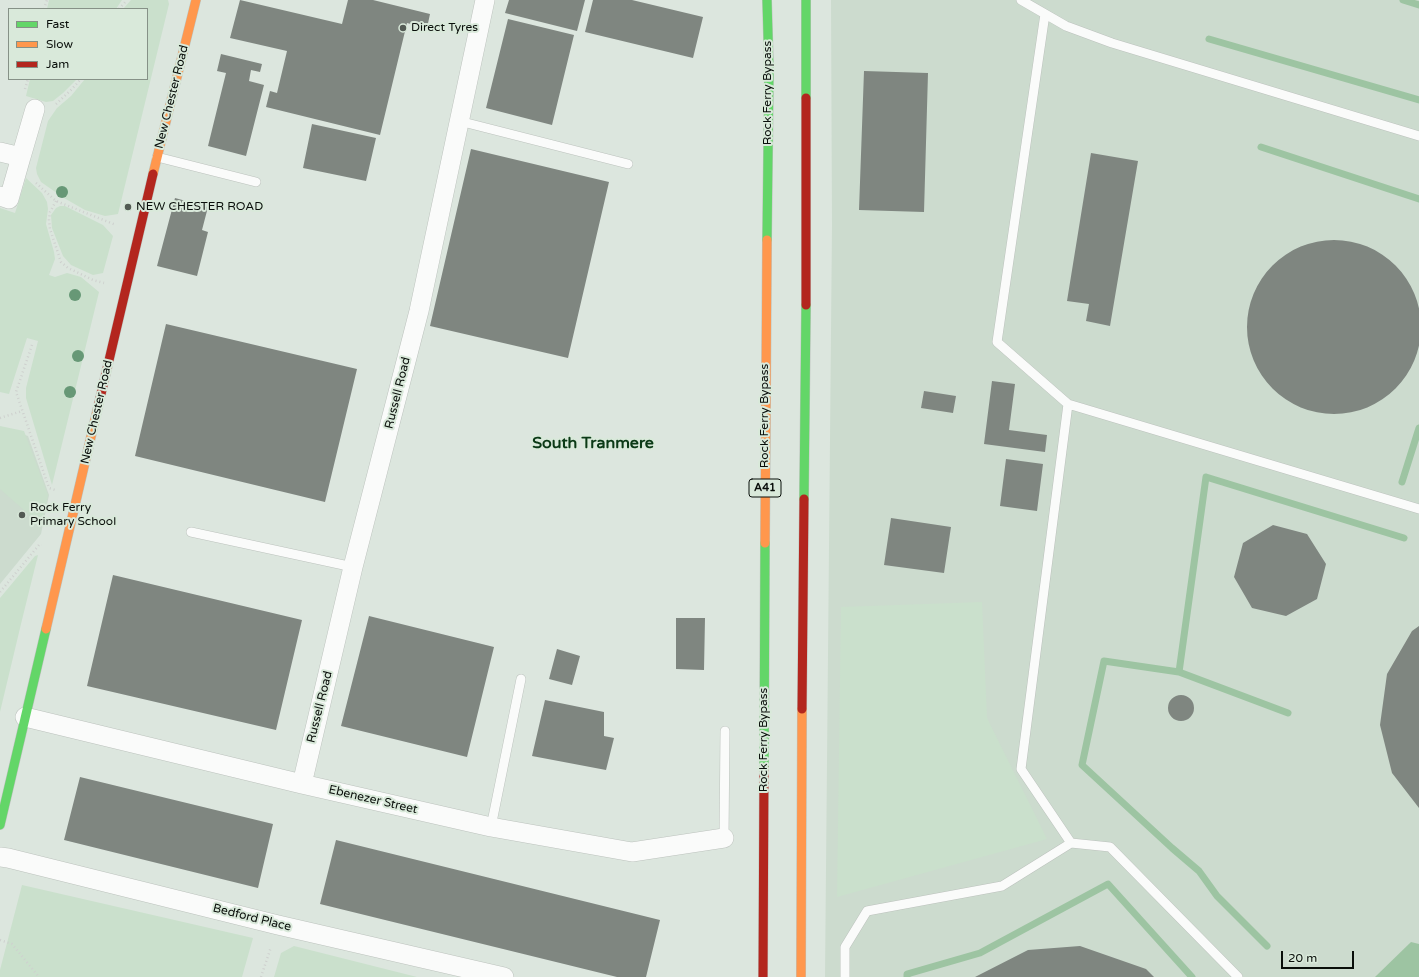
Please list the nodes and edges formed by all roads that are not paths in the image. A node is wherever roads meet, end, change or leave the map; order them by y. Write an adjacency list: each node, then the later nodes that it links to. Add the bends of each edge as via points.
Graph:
1 (196, 0): 11 (main road, New Chester Road)
2 (485, 0): 8 (street, Russell Road)
3 (767, 0): 30 (main road, Rock Ferry Bypass / A41, via 769,70)
4 (806, 0): 31 (main road)
5 (1021, 0): 6 (lane)
6 (1046, 14): 9 (lane, via 1066,26 1112,43); 16 (lane, via 997,342)
7 (35, 109): 12 (street)
8 (459, 121): 13 (lane); 19 (street, Russell Road, via 419,311)
9 (1419, 136)
10 (0, 152): 12 (street)
11 (157, 157): 14 (lane); 21 (main road, New Chester Road)
12 (21, 158): 15 (street, via 9,199)
13 (628, 164)
14 (256, 182)
15 (0, 196)
16 (1068, 404): 17 (lane); 27 (lane, via 1020,769)
17 (1419, 509)
18 (191, 532): 19 (lane)
19 (354, 567): 23 (street, Russell Road)
20 (522, 679): 25 (lane)
21 (25, 717): 23 (street, Ebenezer Street); 24 (main road, New Chester Road)
22 (725, 731): 26 (lane)
23 (302, 784): 25 (street, Ebenezer Street)
24 (0, 825)
25 (491, 826): 26 (street, Ebenezer Street, via 632,852)
26 (724, 838)
27 (1071, 843): 32 (lane, via 1002,886 867,911 845,947); 33 (lane, via 1110,848)
28 (0, 857): 29 (street, Bedford Place)
29 (504, 977)
30 (763, 977)
31 (801, 977)
32 (845, 977)
33 (1238, 977)

